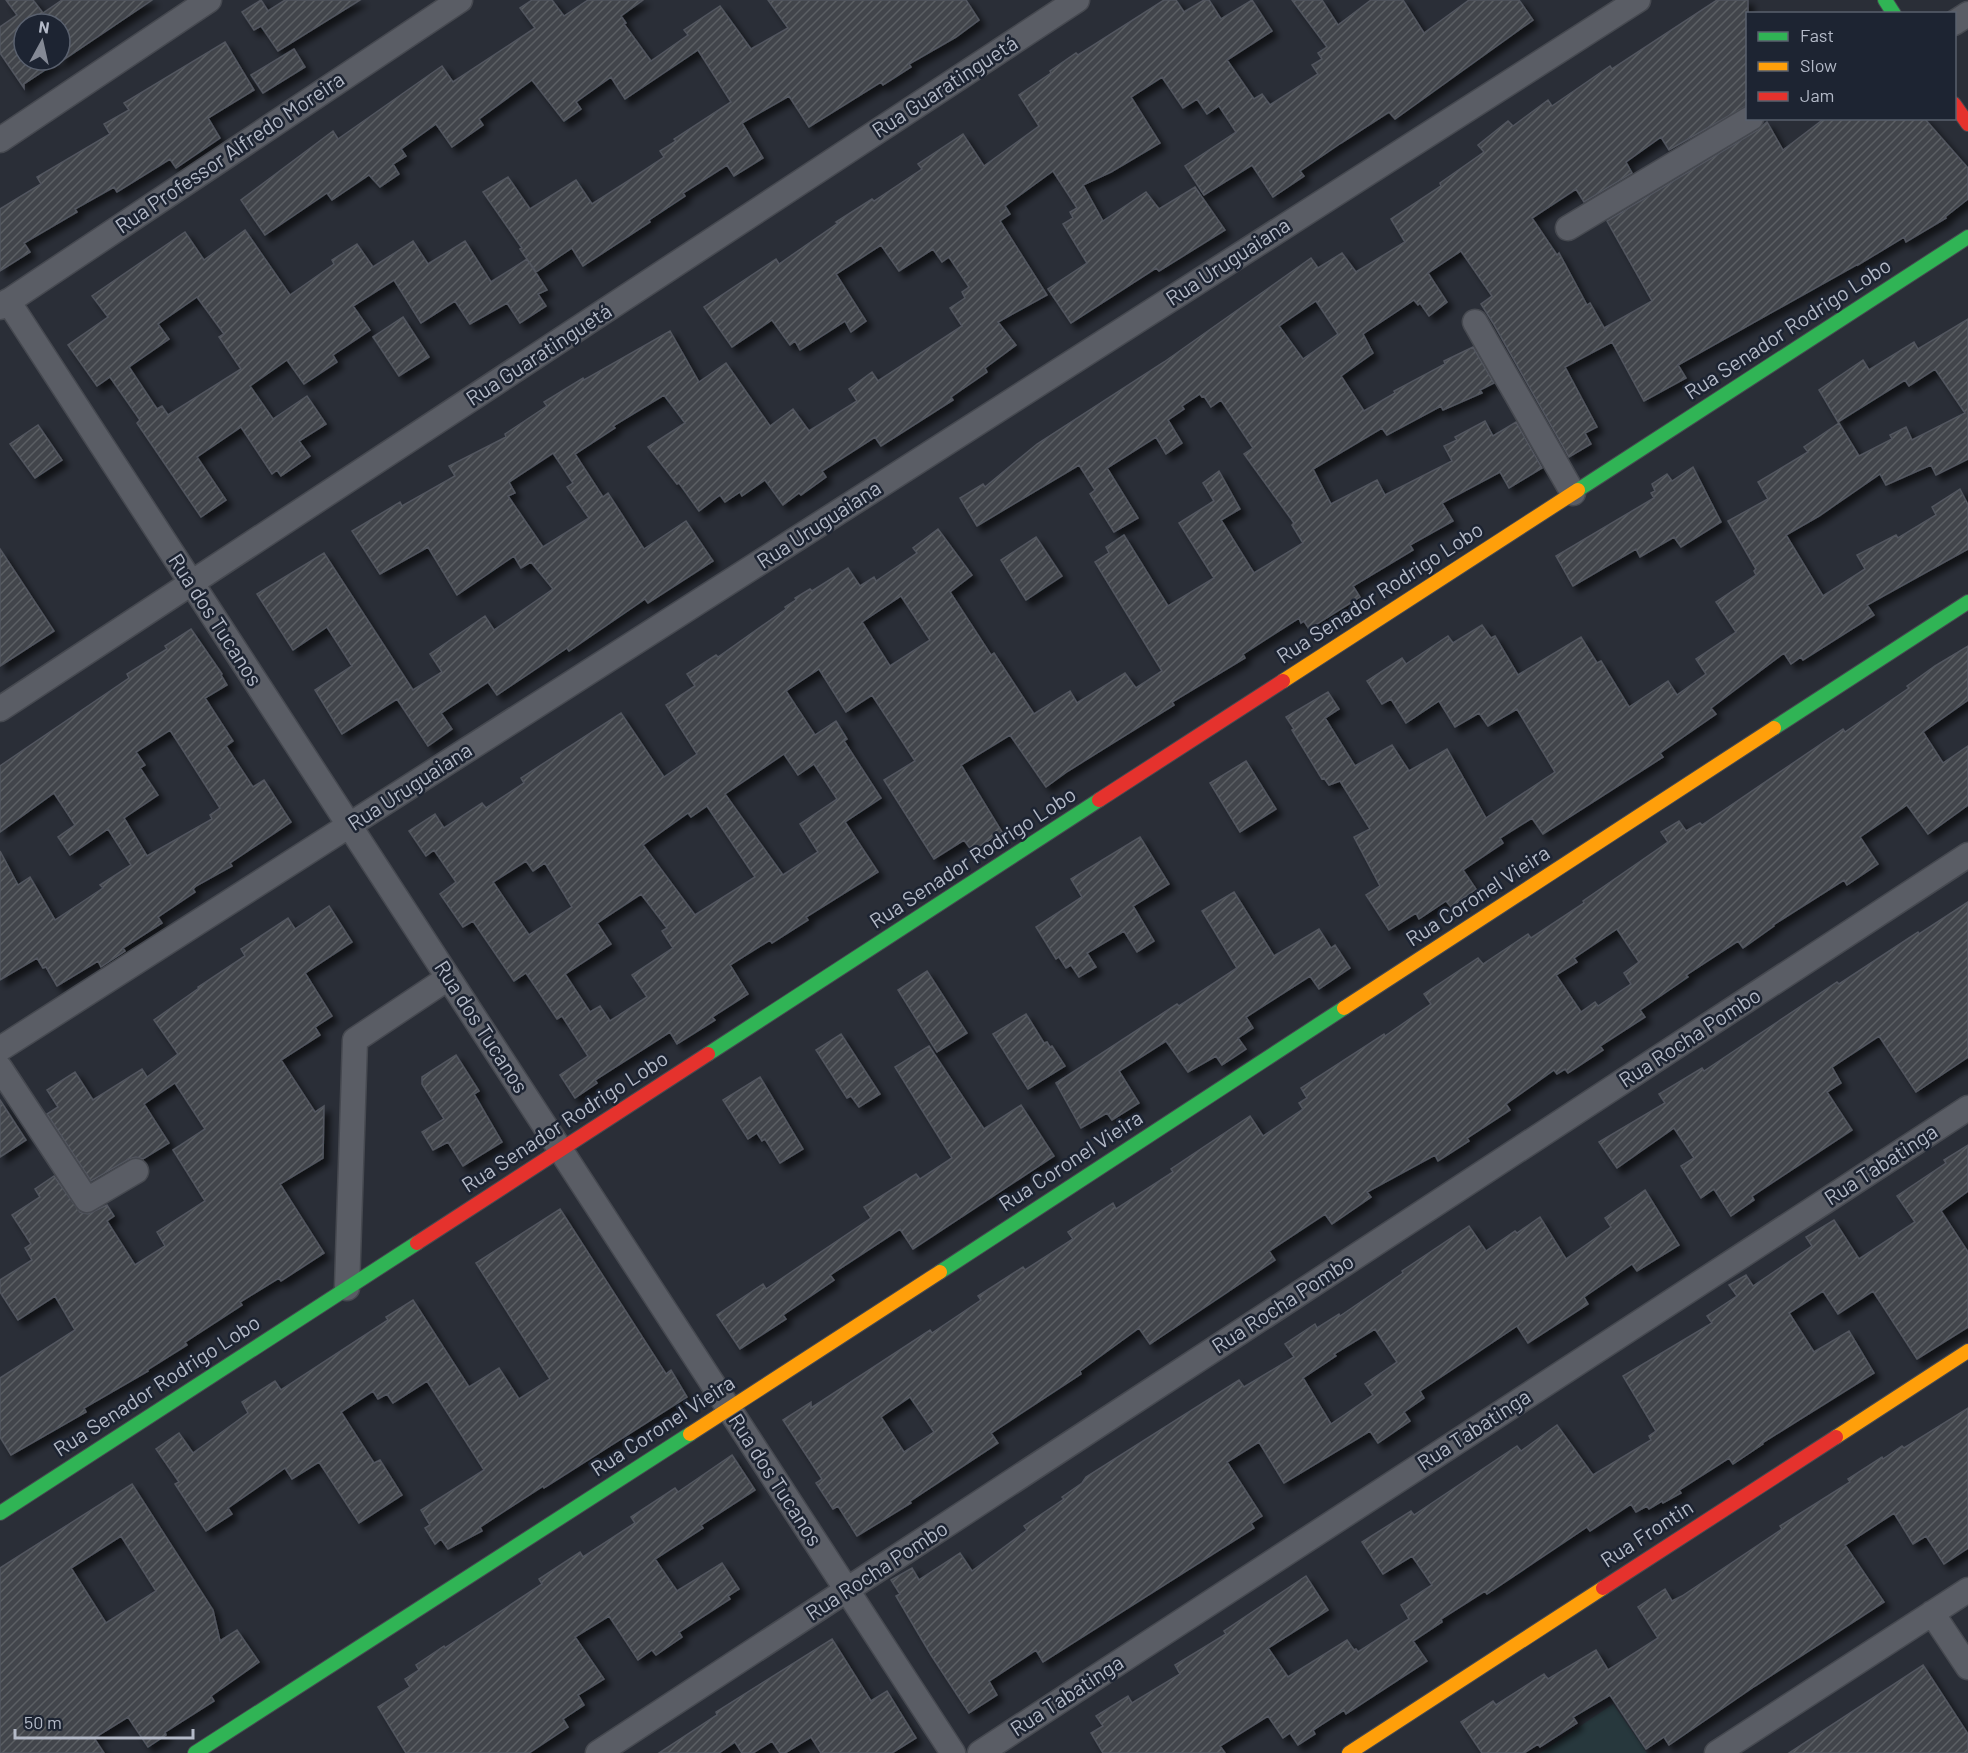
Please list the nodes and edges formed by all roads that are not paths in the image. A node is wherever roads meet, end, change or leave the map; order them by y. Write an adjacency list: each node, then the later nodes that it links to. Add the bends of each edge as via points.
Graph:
1 (209, 0): 8 (street)
2 (460, 0): 11 (street, Rua Professor Alfredo Moreira)
3 (1077, 0): 14 (street, Rua Guaratinguetá)
4 (1638, 0): 17 (street, Rua Uruguaiana)
5 (1956, 107): 7 (street)
6 (1748, 120): 9 (street)
7 (1968, 124)
8 (0, 140)
9 (1568, 228)
10 (1968, 237): 13 (street, Rua Senador Rodrigo Lobo)
11 (4, 304): 14 (street, Rua dos Tucanos)
12 (1475, 322): 13 (street)
13 (1573, 493): 23 (street, Rua Senador Rodrigo Lobo)
14 (192, 583): 16 (street, Rua Guaratinguetá); 17 (street, Rua dos Tucanos)
15 (1968, 602): 27 (street, Rua Coronel Vieira)
16 (0, 709)
17 (349, 826): 19 (street, Rua dos Tucanos); 20 (street, Rua Uruguaiana)
18 (1968, 855): 29 (street, Rua Rocha Pombo)
19 (448, 978): 23 (street, Rua dos Tucanos); 25 (street, via 355,1040)
20 (0, 1049)
21 (0, 1068): 24 (street, via 87,1200)
22 (1968, 1108): 36 (street, Rua Tabatinga)
23 (561, 1150): 25 (street, Rua Senador Rodrigo Lobo); 27 (street, Rua dos Tucanos)
24 (136, 1171)
25 (347, 1287): 28 (street, Rua Senador Rodrigo Lobo)
26 (1968, 1351): 37 (street, Rua Frontin)
27 (729, 1409): 29 (street, Rua dos Tucanos); 33 (street, Rua Coronel Vieira)
28 (0, 1513)
29 (847, 1590): 34 (street, Rua Rocha Pombo); 35 (street, Rua dos Tucanos)
30 (1968, 1590): 31 (street)
31 (1932, 1613): 32 (street); 38 (street)
32 (1968, 1667)
33 (195, 1753)
34 (598, 1753)
35 (953, 1753)
36 (980, 1753)
37 (1349, 1753)
38 (1718, 1753)

